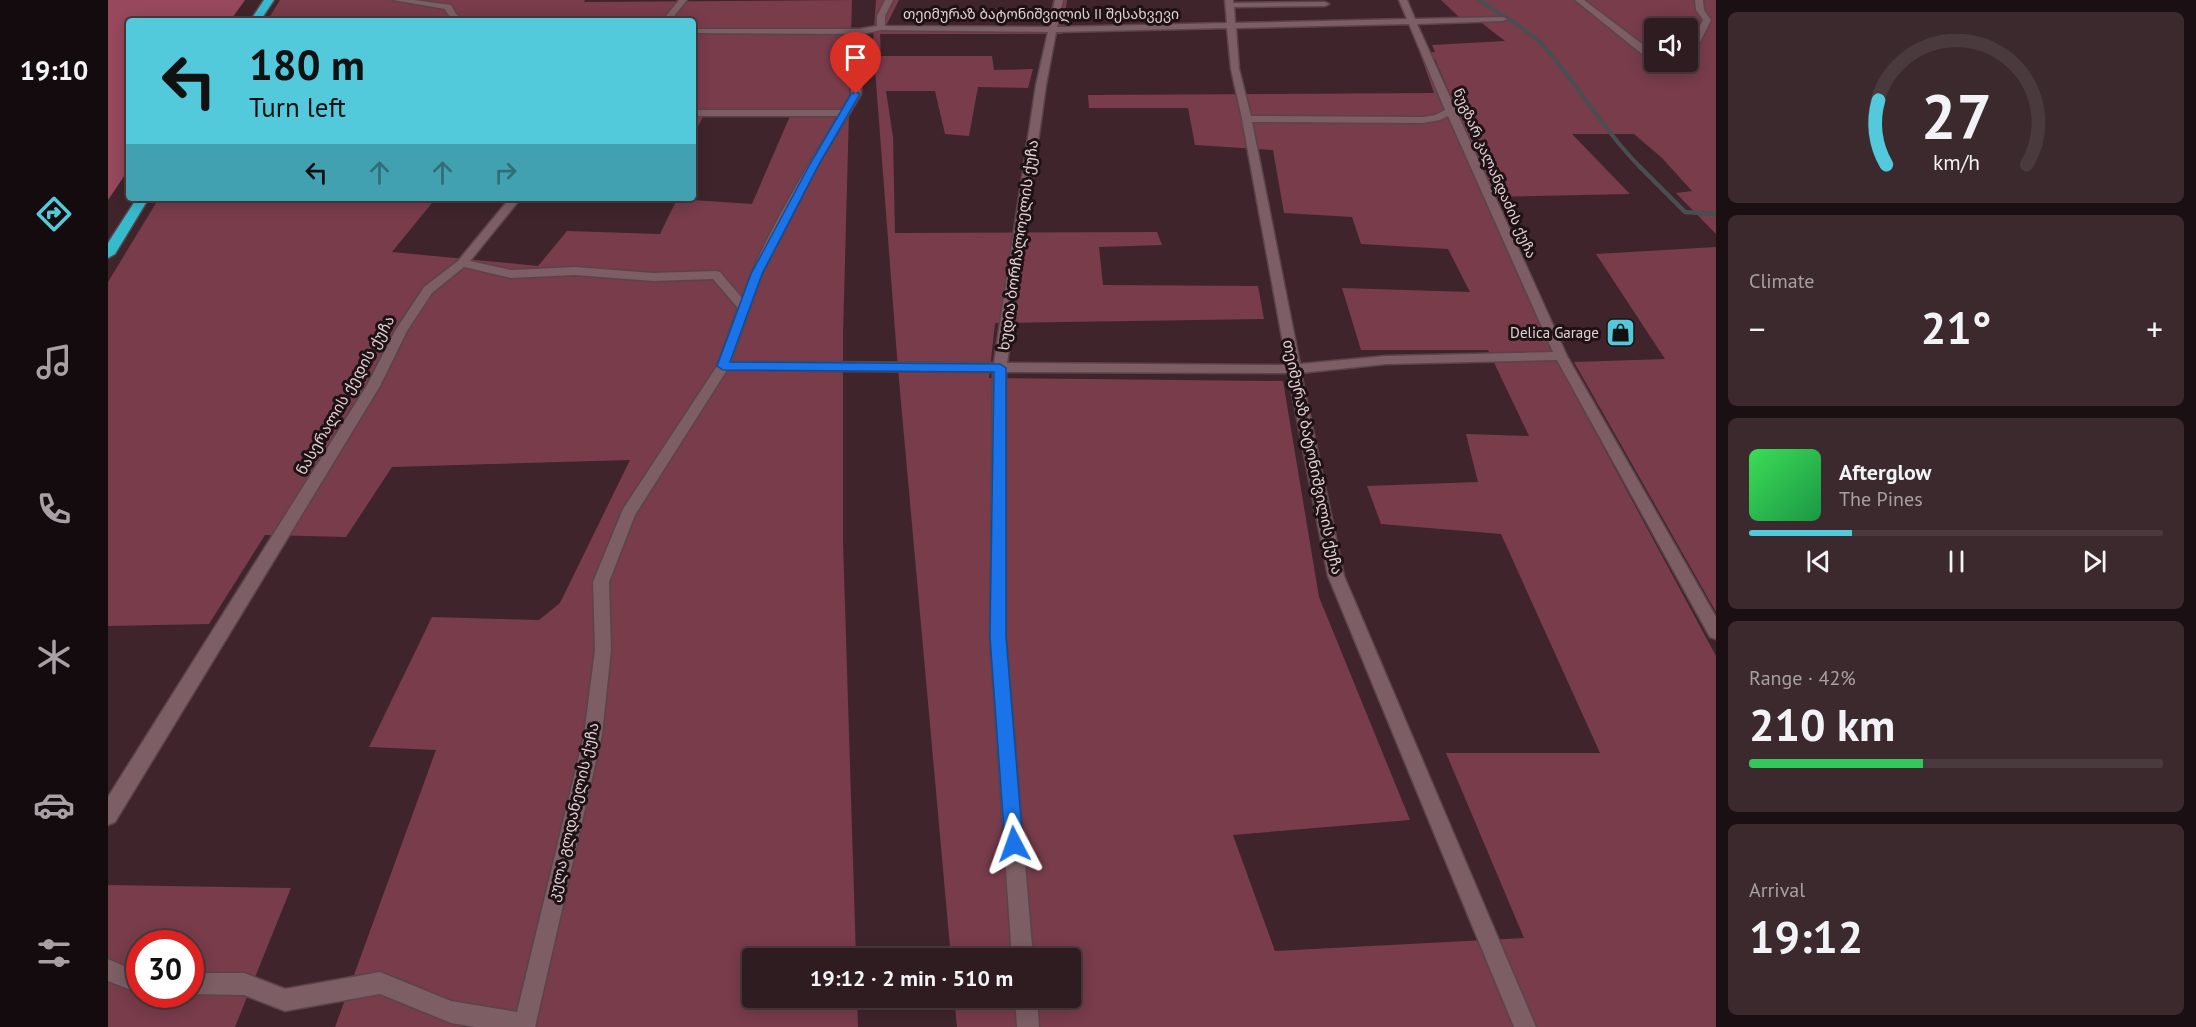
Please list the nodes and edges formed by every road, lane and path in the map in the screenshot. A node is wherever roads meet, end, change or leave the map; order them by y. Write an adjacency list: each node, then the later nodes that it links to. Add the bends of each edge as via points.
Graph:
1 (269, 0): 11 (highway)
2 (397, 0): 12 (street, via 448,7)
3 (683, 0): 13 (street)
4 (889, 0): 17 (street, თეიმურაზ ბატონიშვილის II შესახვევი, via 881,16)
5 (1059, 0): 18 (street, ხუდია ბორჩალოელის ქუჩა)
6 (1403, 0): 15 (street, ნუგზარ კალანდაძის ქუჩა)
7 (1580, 0): 22 (street)
8 (1699, 0): 21 (street, via 1707,20)
9 (1229, 2): 10 (street); 16 (street, თეიმურაზ ბატონიშვილის ქუჩა)
10 (1325, 4)
11 (257, 18)
12 (456, 18)
13 (668, 18)
14 (1503, 19): 15 (street, თეიმურაზ ბატონიშვილის II შესახვევი)
15 (1412, 22): 16 (street, თეიმურაზ ბატონიშვილის II შესახვევი); 23 (street, ნუგზარ კალანდაძის ქუჩა)
16 (1230, 26): 18 (street, თეიმურაზ ბატონიშვილის II შესახვევი); 26 (street, თეიმურაზ ბატონიშვილის ქუჩა, via 1234,69)
17 (881, 28): 18 (street, თეიმურაზ ბატონიშვილის II შესახვევი); 20 (street)
18 (1053, 30): 34 (street, ხუდია ბორჩალოელის ქუჩა, via 1041,85)
19 (696, 31): 20 (street)
20 (860, 32): 25 (street, კულა გლდანელის ქუჩა, via 856,94)
21 (1698, 38)
22 (1644, 51)
23 (1450, 111): 26 (street, via 1423,120); 32 (street, ნუგზარ კალანდაძის ქუჩა)
24 (696, 113): 25 (street)
25 (845, 113): 31 (street, კულა გლდანელის ქუჩა)
26 (1247, 119): 35 (street, თეიმურაზ ბატონიშვილის ქუჩა)
27 (141, 201): 29 (highway)
28 (514, 201): 30 (street, ნასერალის ქედის ქუჩა)
29 (108, 254)
30 (462, 263): 31 (street, via 511,274 575,271 653,277 716,275); 37 (street, ნასერალის ქედის ქუჩა, via 428,290 401,331 373,386)
31 (742, 307): 33 (street, კულა გლდანელის ქუჩა)
32 (1561, 357): 35 (street, via 1386,360); 36 (street, ნუგზარ კალანდაძის ქუჩა)
33 (723, 366): 34 (street); 43 (street, კულა გლდანელის ქუჩა, via 628,513 601,582 603,650 593,735)
34 (1000, 368): 35 (street); 38 (street, ხუდია ბორჩალოელის ქუჩა, via 998,637)
35 (1294, 369): 45 (street, თეიმურაზ ბატონიშვილის ქუჩა, via 1336,576)
36 (1716, 632)
37 (108, 815)
38 (1022, 948)
39 (108, 970): 40 (street)
40 (126, 978)
41 (204, 984): 43 (street, via 244,984 285,1000 380,982 451,1012)
42 (1027, 1008): 44 (street)
43 (524, 1026)
44 (1028, 1027)
45 (1525, 1027)

